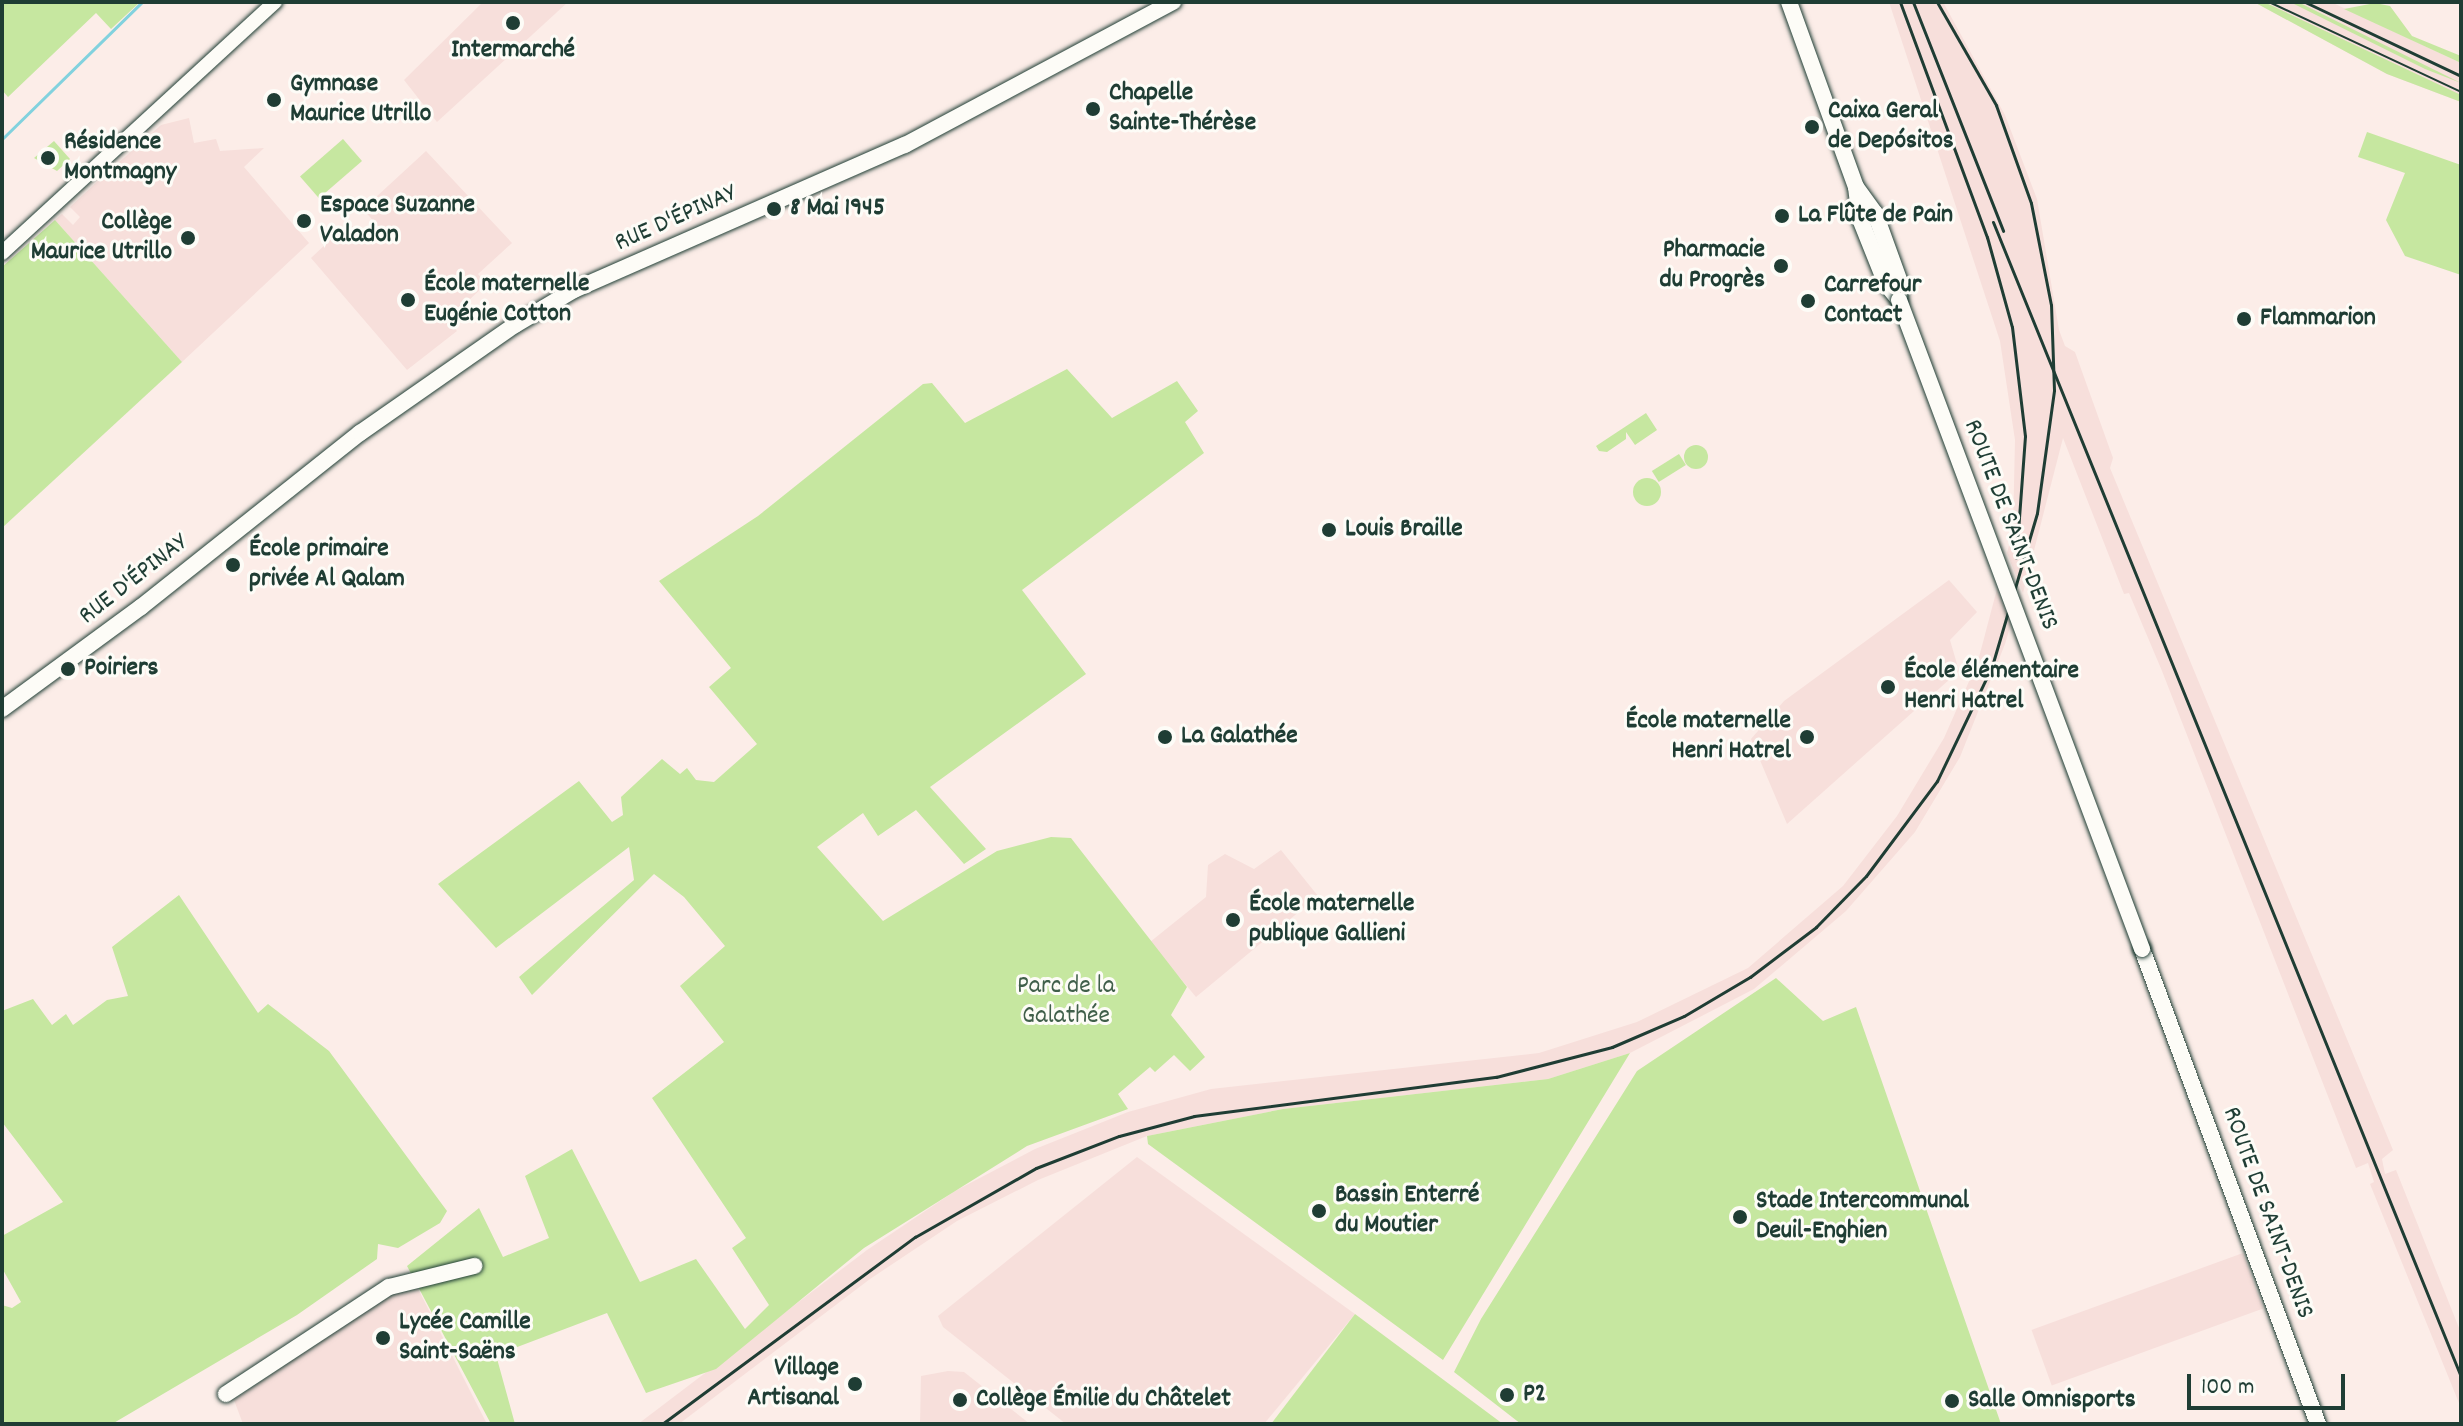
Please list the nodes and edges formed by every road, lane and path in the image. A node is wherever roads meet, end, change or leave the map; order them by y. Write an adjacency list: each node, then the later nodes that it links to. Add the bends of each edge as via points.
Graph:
1 (275, 2): 4 (street)
2 (1173, 2): 5 (main road, RUE D'ÉPINAY, via 905,145 574,290 515,325 360,433 141,607)
3 (1789, 2): 8 (main road, ROUTE DE SAINT-DENIS, bridge, via 1856,187 1860,219 1886,284 1899,300 2142,949 2185,1044 2190,1073)
4 (2, 253)
5 (2, 709)
6 (474, 1266): 7 (main road, via 389,1287)
7 (226, 1394)
8 (2318, 1424)

